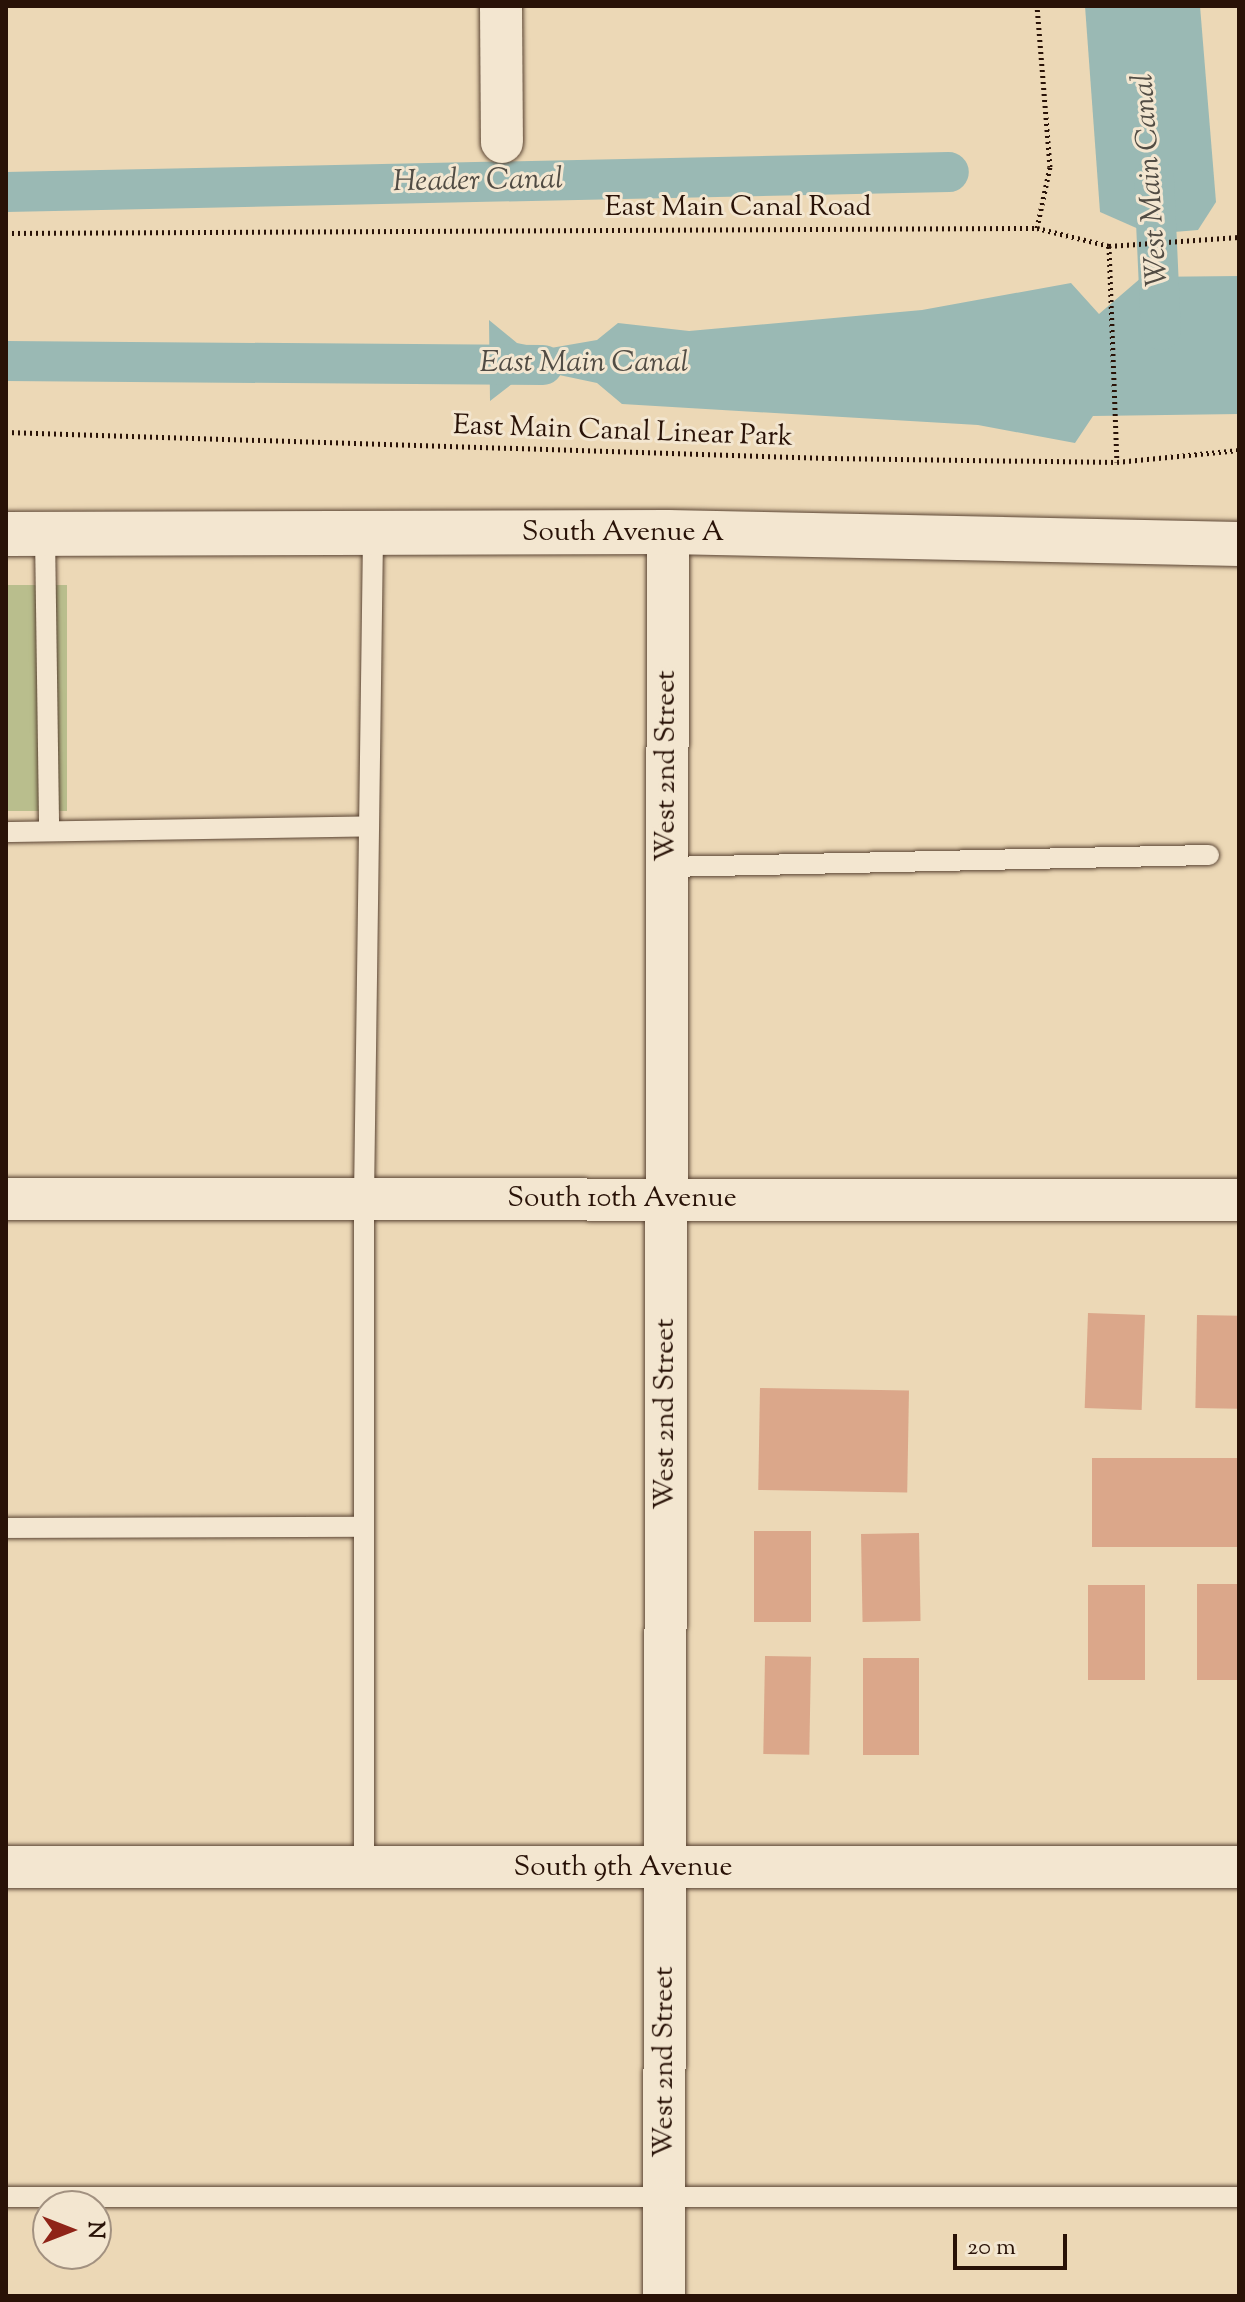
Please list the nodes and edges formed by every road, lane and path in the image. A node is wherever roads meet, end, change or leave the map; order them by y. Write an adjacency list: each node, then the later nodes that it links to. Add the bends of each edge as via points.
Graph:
1 (501, 6): 3 (street)
2 (1037, 6): 4 (path, via 1050,167)
3 (502, 142)
4 (1037, 228): 5 (path, East Main Canal Road); 7 (path, East Main Canal Road)
5 (6, 233)
6 (1239, 237): 7 (path, East Main Canal Road)
7 (1109, 246): 10 (path)
8 (6, 432): 10 (path, East Main Canal Linear Park)
9 (1239, 450): 10 (path, East Main Canal Linear Park)
10 (1117, 462)
11 (668, 532): 12 (main road, South Avenue A); 14 (main road, South Avenue A); 19 (street, West 2nd Street)
12 (373, 533): 13 (main road, South Avenue A); 15 (lane)
13 (25, 534): 16 (lane)
14 (1239, 544)
15 (369, 826): 16 (lane); 20 (lane)
16 (49, 831): 17 (lane)
17 (6, 832)
18 (1209, 855): 19 (lane)
19 (667, 867): 22 (street, West 2nd Street)
20 (364, 1198): 21 (street, South 10th Avenue); 22 (street, South 10th Avenue); 24 (lane)
21 (6, 1199)
22 (666, 1199): 23 (street, South 10th Avenue); 29 (street, West 2nd Street)
23 (1239, 1200)
24 (364, 1527): 25 (lane); 27 (lane)
25 (6, 1528)
26 (6, 1867): 27 (street, South 9th Avenue)
27 (364, 1867): 29 (street, South 9th Avenue)
28 (1239, 1867): 29 (street, South 9th Avenue)
29 (665, 1869): 30 (street, West 2nd Street)
30 (664, 2196): 31 (lane); 32 (lane); 33 (street, West 2nd Street)
31 (6, 2197)
32 (1239, 2197)
33 (664, 2296)

